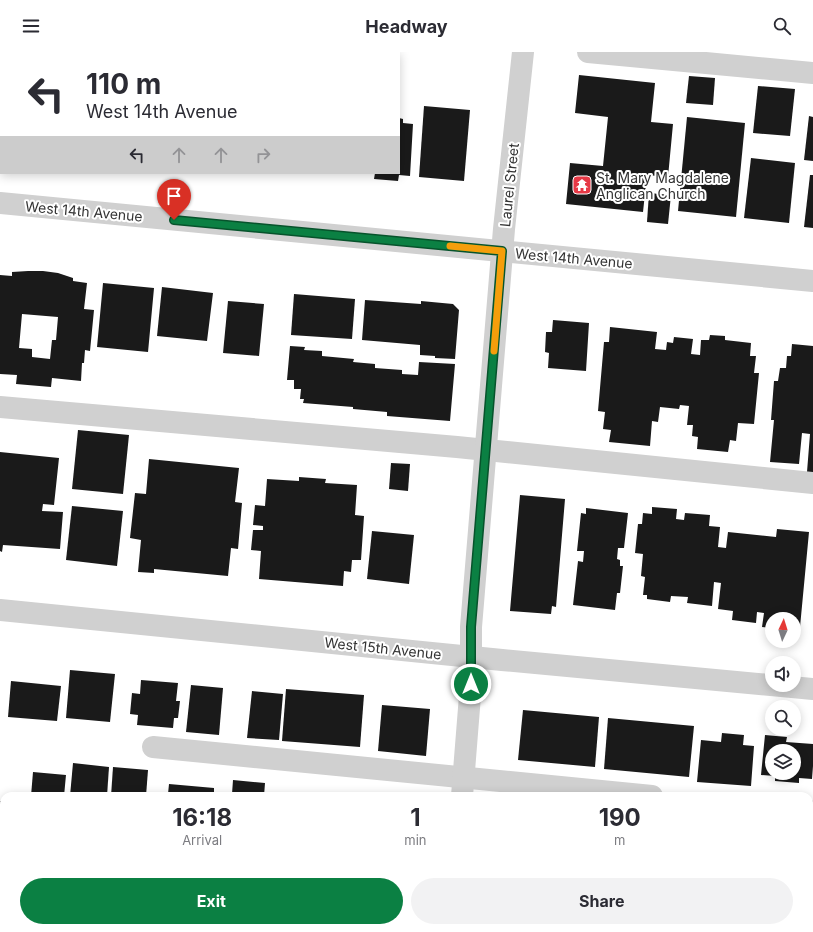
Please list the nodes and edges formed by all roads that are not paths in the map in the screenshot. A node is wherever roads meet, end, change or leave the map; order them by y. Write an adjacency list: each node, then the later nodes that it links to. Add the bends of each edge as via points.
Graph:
1 (523, 52): 5 (street, Laurel Street)
2 (588, 52): 3 (street)
3 (813, 73)
4 (0, 204): 5 (street, West 14th Avenue)
5 (502, 251): 6 (street, West 14th Avenue); 8 (street, Laurel Street)
6 (813, 281)
7 (0, 407): 8 (street)
8 (486, 450): 9 (street); 11 (street, Laurel Street, via 471,627)
9 (813, 483)
10 (0, 610): 11 (street, West 15th Avenue)
11 (471, 657): 12 (street, West 15th Avenue); 14 (street, Laurel Street)
12 (813, 689)
13 (153, 747): 14 (street)
14 (463, 787): 15 (street)
15 (568, 792)

